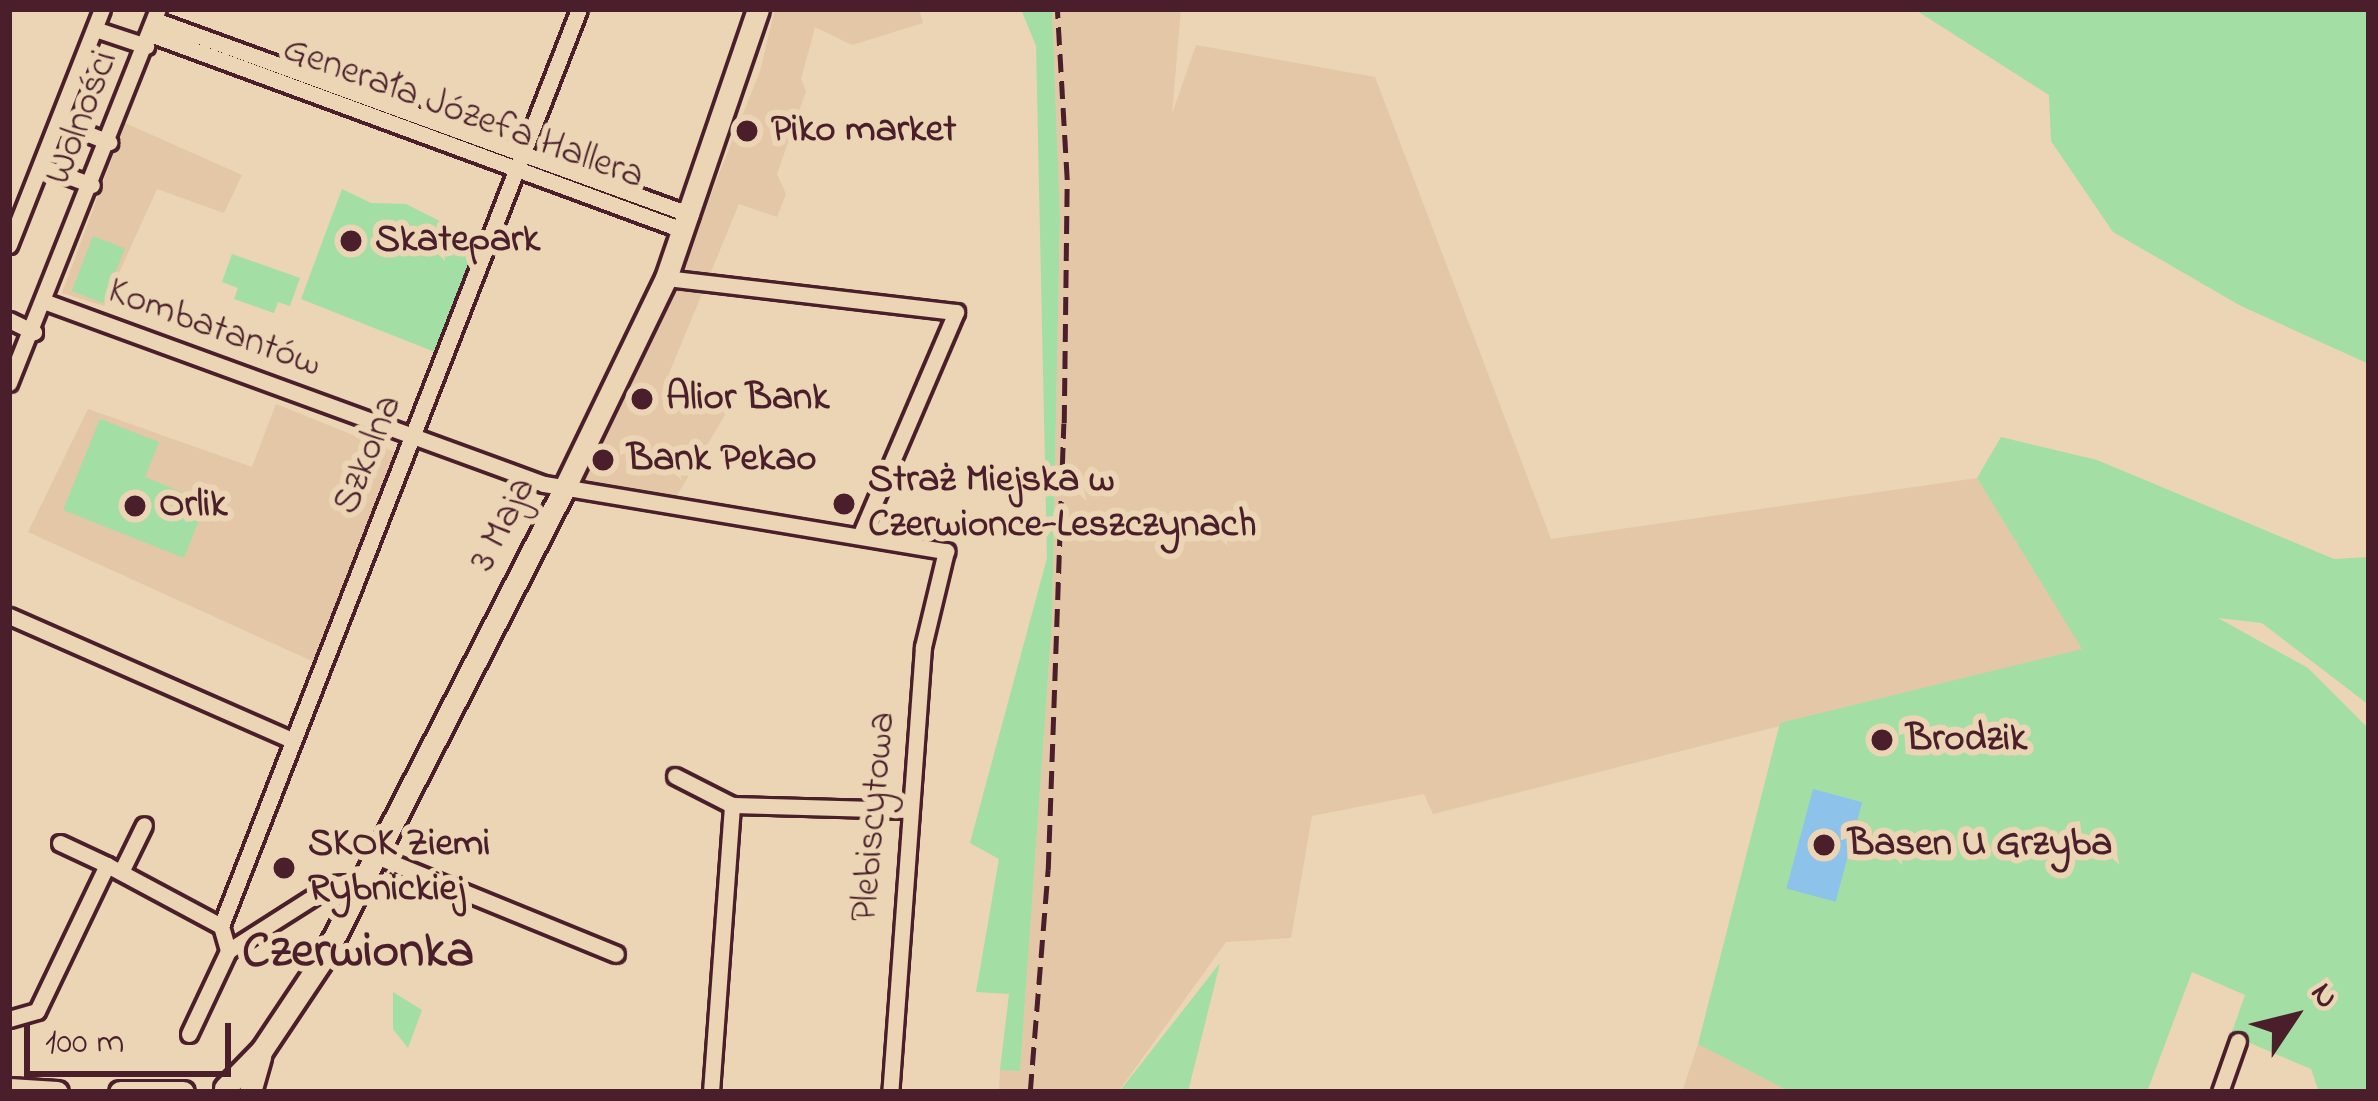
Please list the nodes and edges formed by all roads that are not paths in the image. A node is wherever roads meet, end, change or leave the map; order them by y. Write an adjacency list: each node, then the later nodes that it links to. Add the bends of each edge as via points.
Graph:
1 (102, 9): 5 (street)
2 (579, 9): 8 (street, Szkolna)
3 (758, 9): 11 (main road, 3 Maja)
4 (152, 27): 5 (street, Generała Józefa Hallera); 7 (street, Wolności); 8 (street, Generała Józefa Hallera)
5 (95, 28): 6 (street)
6 (60, 123): 7 (street); 9 (street)
7 (109, 142): 10 (street, Wolności)
8 (518, 161): 11 (street, Generała Józefa Hallera); 18 (street, Szkolna)
9 (43, 167): 10 (street); 12 (street)
10 (92, 185): 14 (street, Wolności)
11 (688, 223): 13 (main road, 3 Maja)
12 (9, 244)
13 (666, 278): 19 (main road, 3 Maja); 20 (street, via 956,312)
14 (46, 302): 16 (street, Wolności); 18 (street, Kombatantów)
15 (9, 320): 16 (street)
16 (34, 332): 17 (street, Wolności)
17 (9, 383)
18 (412, 436): 19 (street, Kombatantów); 23 (street, Szkolna)
19 (564, 489): 20 (street, Kombatantów); 29 (main road, 3 Maja)
20 (861, 534): 21 (street, Kombatantów)
21 (946, 551): 26 (street, Plebiscytowa, via 923,647)
22 (9, 616): 23 (street)
23 (292, 740): 32 (street, Szkolna)
24 (675, 776): 25 (street)
25 (731, 805): 26 (street); 45 (street)
26 (910, 810): 46 (street, Plebiscytowa)
27 (144, 825): 30 (street)
28 (60, 843): 30 (street)
29 (376, 856): 31 (main road, 3 Maja); 34 (street)
30 (114, 868): 32 (street); 35 (street, via 37,1011)
31 (362, 882): 33 (street, via 333,884); 38 (main road, 3 Maja)
32 (221, 926): 33 (street)
33 (228, 951): 36 (street)
34 (616, 954)
35 (9, 1018)
36 (189, 1034)
37 (2238, 1041): 47 (street)
38 (262, 1050): 40 (main road, 3 Maja); 44 (main road, 3 Maja)
39 (9, 1089): 41 (main road)
40 (225, 1091)
41 (57, 1092)
42 (120, 1092): 43 (main road)
43 (183, 1092)
44 (250, 1092)
45 (711, 1092)
46 (890, 1092)
47 (2220, 1092)

